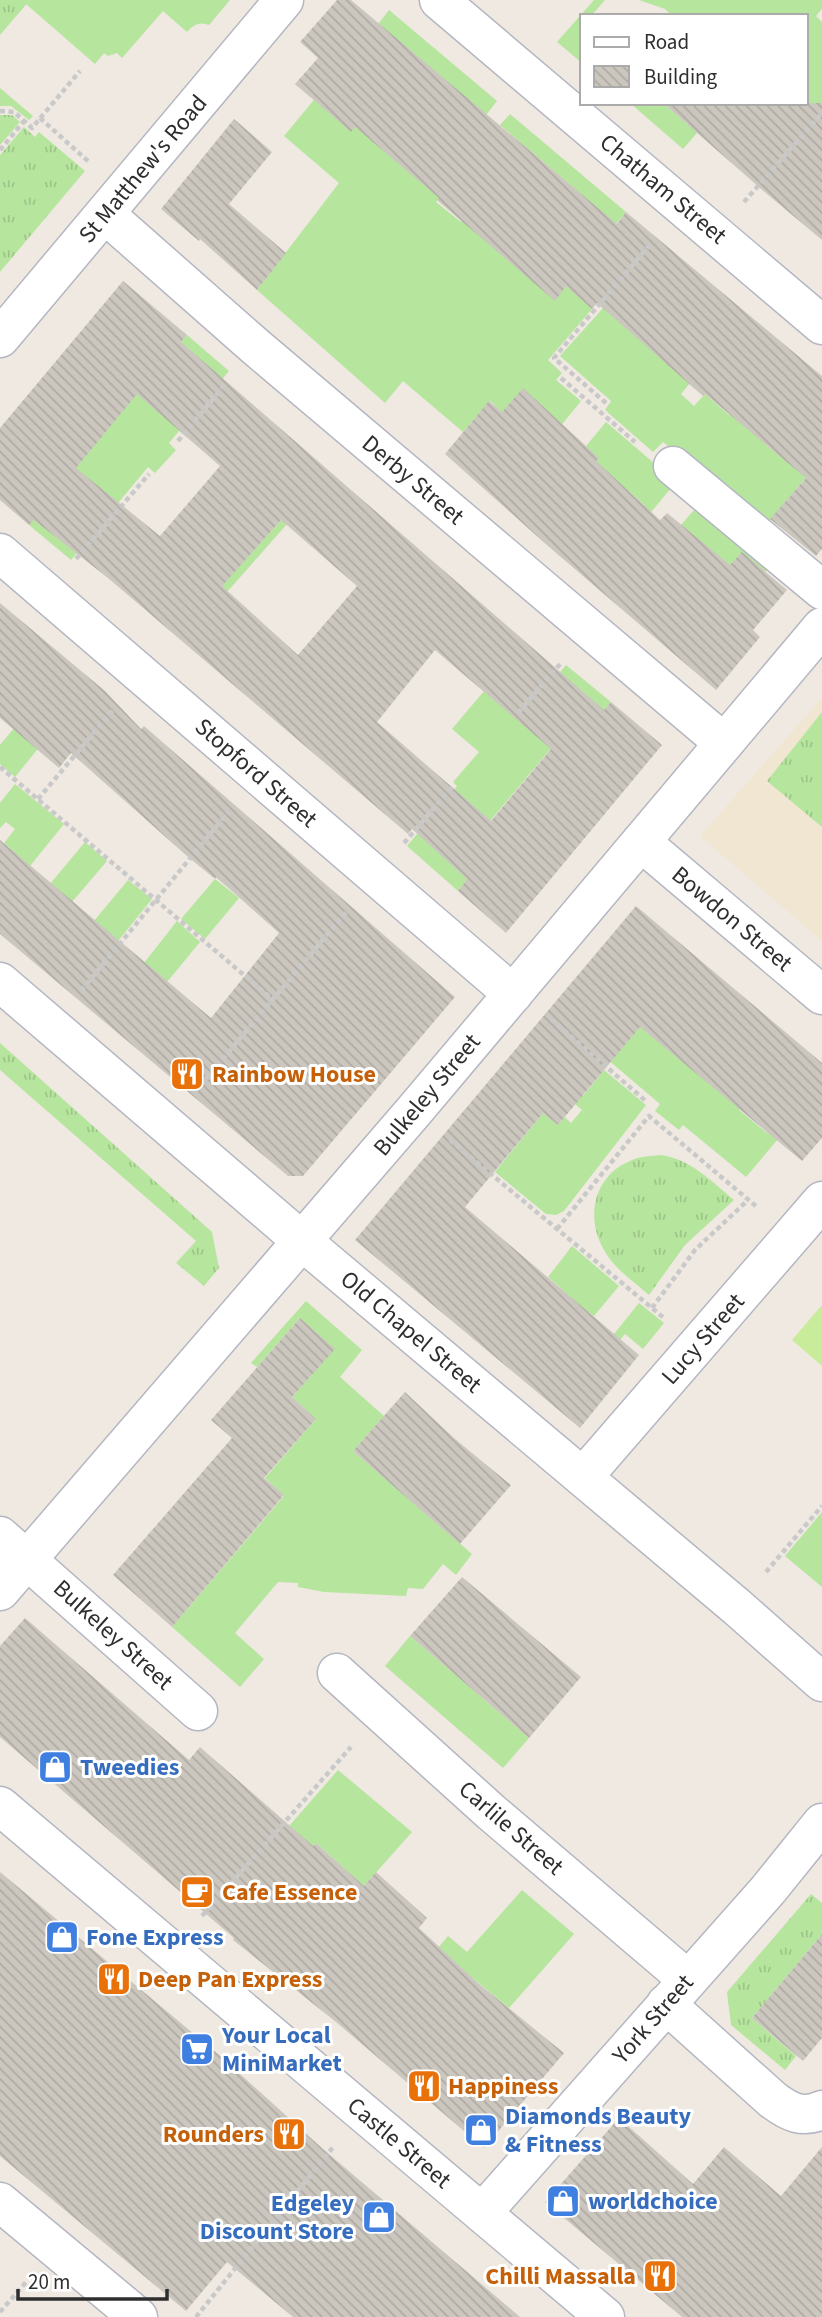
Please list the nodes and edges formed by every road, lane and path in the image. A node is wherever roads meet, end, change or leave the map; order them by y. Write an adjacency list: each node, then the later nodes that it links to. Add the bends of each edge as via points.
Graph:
1 (284, 0): 9 (street, St Matthew's Road)
2 (439, 0): 10 (street, Chatham Street)
3 (80, 71): 6 (path)
4 (0, 111): 7 (path, via 14,112)
5 (822, 113): 11 (path)
6 (40, 118): 7 (path, via 32,128); 9 (path)
7 (24, 121): 8 (path)
8 (0, 149)
9 (115, 203): 13 (street, St Matthew's Road); 14 (street, Derby Street)
10 (682, 206): 11 (street, Chatham Street); 16 (path, via 554,358)
11 (715, 234): 12 (street, Chatham Street)
12 (822, 325)
13 (0, 338)
14 (256, 347): 19 (path); 26 (street, Derby Street)
15 (561, 379): 17 (path)
16 (590, 388): 17 (path); 18 (path)
17 (582, 397): 20 (path, via 653,457)
18 (606, 402)
19 (178, 441)
20 (673, 466): 23 (street)
21 (149, 474): 24 (path)
22 (0, 553): 24 (street, Stopford Street)
23 (822, 590)
24 (47, 593): 27 (street, Stopford Street)
25 (822, 627): 29 (street, Bulkeley Street)
26 (589, 629): 28 (path); 29 (street, Derby Street)
27 (142, 675): 31 (street, Stopford Street); 33 (path)
28 (518, 713)
29 (724, 743): 34 (street, Bulkeley Street)
30 (0, 767): 33 (path)
31 (259, 775): 35 (street, Stopford Street); 36 (path)
32 (453, 786): 35 (path)
33 (38, 799): 36 (path)
34 (641, 842): 38 (street, Bulkeley Street); 39 (street, Bowdon Street)
35 (376, 876): 38 (street, Stopford Street); 40 (path)
36 (155, 900): 40 (path); 41 (path)
37 (0, 982): 41 (street, Old Chapel Street)
38 (514, 991): 42 (path); 43 (street, Bulkeley Street)
39 (822, 995)
40 (272, 999): 44 (path)
41 (52, 1027): 44 (street, Old Chapel Street)
42 (647, 1102)
43 (414, 1111): 47 (path); 49 (street, Bulkeley Street)
44 (167, 1125): 49 (street, Old Chapel Street)
45 (748, 1200): 47 (path, via 649,1116); 48 (path); 50 (path, via 695,1250)
46 (822, 1201): 48 (street, Lucy Street)
47 (557, 1229): 50 (path)
48 (791, 1237): 51 (street, Lucy Street)
49 (302, 1241): 52 (street, Old Chapel Street); 54 (street, Bulkeley Street)
50 (652, 1308): 51 (path)
51 (697, 1346): 52 (street, Lucy Street)
52 (583, 1477): 56 (street, Old Chapel Street)
53 (822, 1506): 56 (path)
54 (14, 1548): 55 (street, Bulkeley Street); 59 (street, Bulkeley Street)
55 (0, 1591)
56 (737, 1607): 58 (street, Old Chapel Street)
57 (337, 1673): 60 (street, Carlile Street)
58 (822, 1682)
59 (198, 1711)
60 (380, 1713): 63 (path); 64 (street, Carlile Street, via 491,1812)
61 (0, 1806): 63 (street, Castle Street)
62 (822, 1823): 64 (street, York Street)
63 (171, 1951): 66 (street, Castle Street)
64 (677, 1992): 65 (street, Carlile Street, via 772,2100 800,2115); 68 (street, York Street)
65 (822, 2110)
66 (362, 2112): 68 (street, Castle Street); 70 (path)
67 (0, 2202): 69 (street)
68 (482, 2213): 71 (street, Castle Street)
69 (138, 2317)
70 (196, 2317)
71 (605, 2317)

